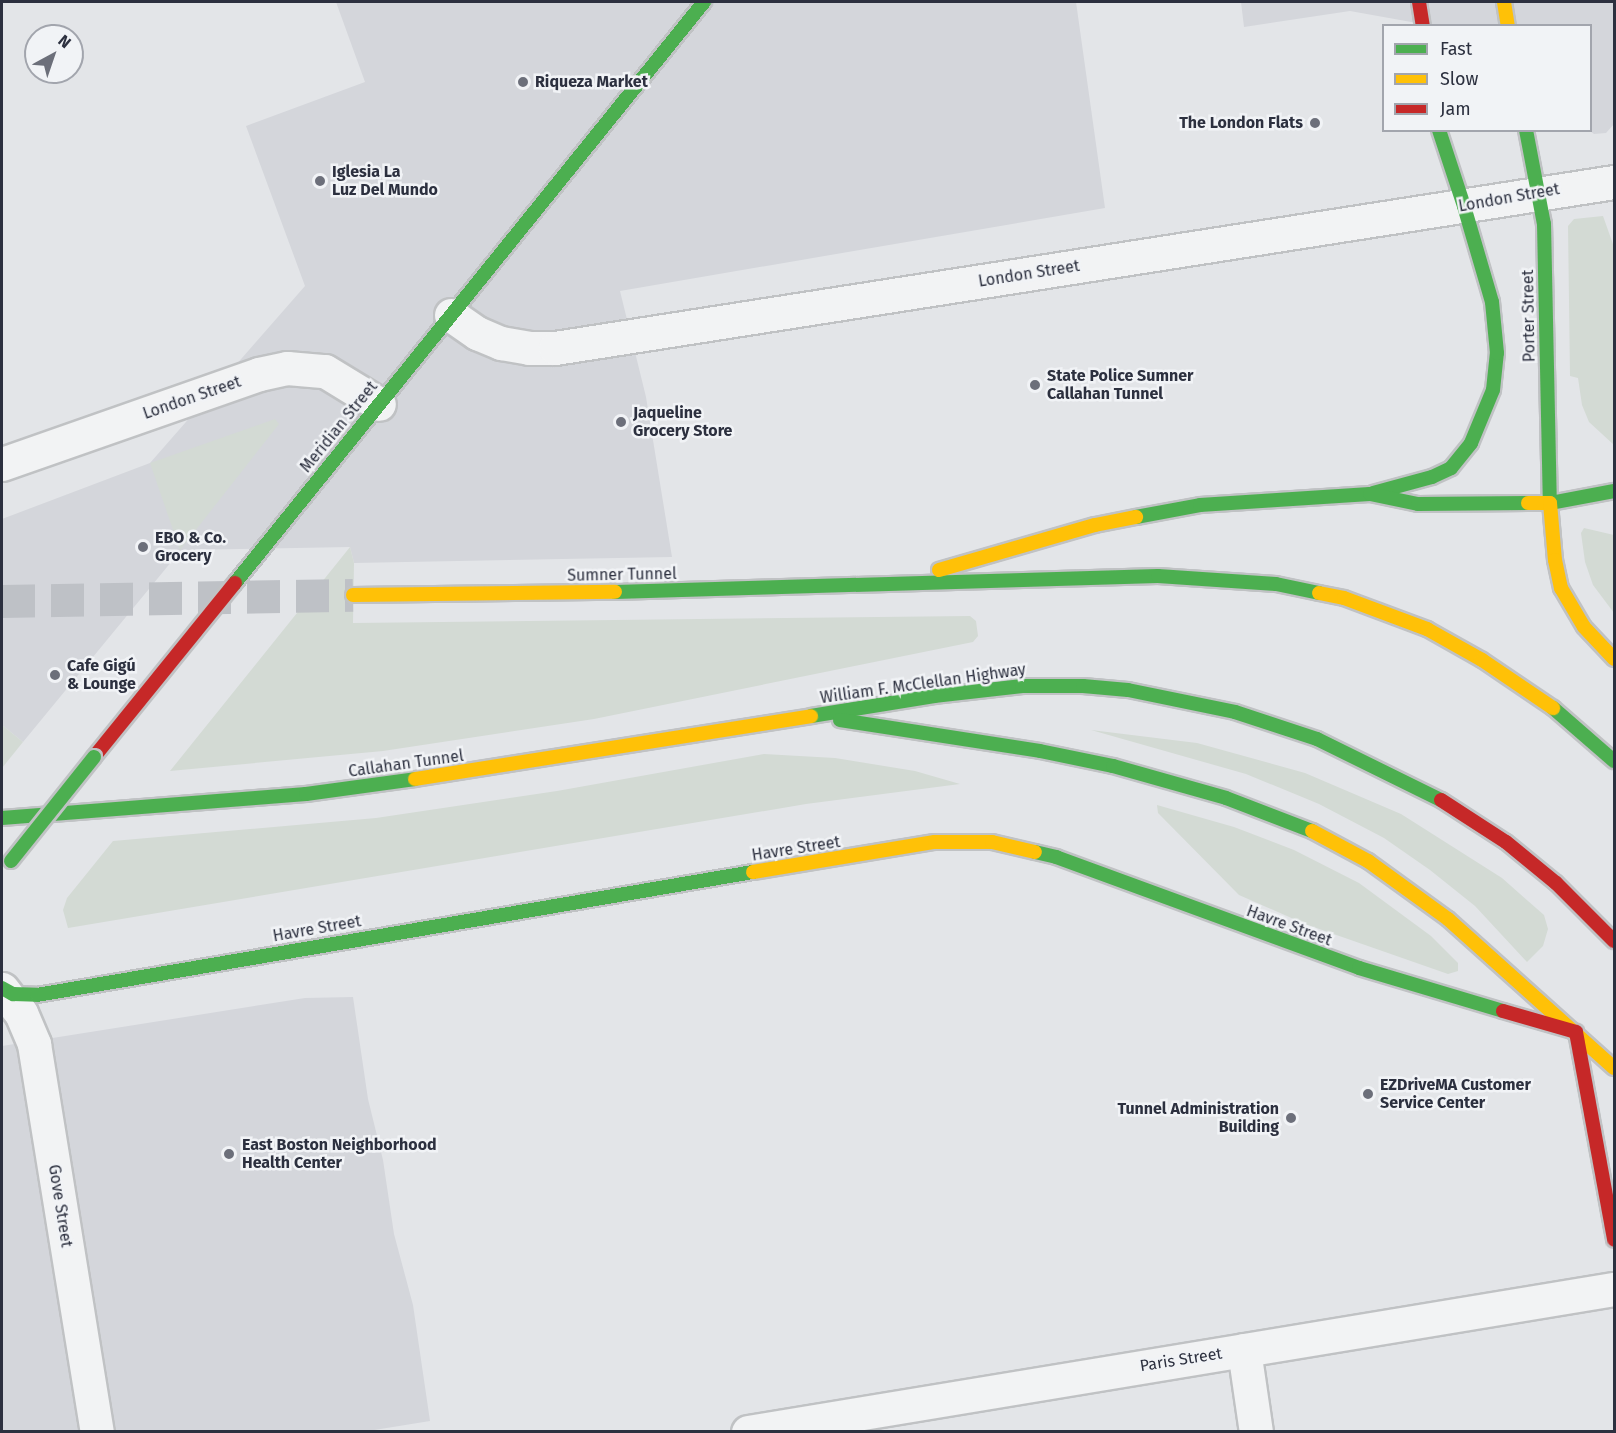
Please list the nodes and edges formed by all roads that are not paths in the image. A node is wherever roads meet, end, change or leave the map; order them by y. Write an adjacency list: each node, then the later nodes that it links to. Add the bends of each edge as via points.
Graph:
1 (704, 2): 11 (main road, Meridian Street)
2 (1419, 2): 4 (main road)
3 (1504, 2): 5 (main road)
4 (1423, 24)
5 (1508, 24)
6 (1441, 132): 10 (main road)
7 (1526, 132): 9 (main road, Porter Street)
8 (1614, 182): 9 (street, London Street)
9 (1538, 192): 10 (street, London Street); 16 (main road, Porter Street, via 1544,224)
10 (1464, 206): 11 (street, London Street, via 555,348 501,344); 15 (main road, via 1495,320 1496,369 1487,408 1471,443 1451,468)
11 (451, 315): 12 (main road, Meridian Street)
12 (379, 404): 13 (street, London Street, via 325,371 273,370); 23 (main road, Meridian Street, bridge)
13 (2, 464)
14 (1614, 491): 16 (main road)
15 (1370, 494): 16 (main road, via 1418,504); 17 (main road, via 1234,502 1145,514 1058,534)
16 (1550, 503): 19 (main road, Porter Street, via 1561,588 1584,627)
17 (891, 584): 18 (main road, Sumner Tunnel, via 664,592); 21 (main road, via 1158,576 1237,580 1328,594 1410,622 1482,660 1552,707)
18 (353, 595)
19 (1614, 659)
20 (811, 716): 22 (main road, Callahan Tunnel, via 317,793); 24 (main road, William F. McClellan Highway, via 934,696 1062,685 1128,690 1235,712 1336,747 1450,804 1522,855 1590,914); 26 (main road, via 1113,766 1217,795 1299,825 1408,888)
21 (1614, 761)
22 (2, 818)
23 (2, 873)
24 (1614, 941)
25 (2, 989): 26 (main road, Havre Street, via 13,994 37,995 912,846 972,840 1014,845 1056,857 1320,955); 31 (street, Gove Street, via 21,1012 34,1044)
26 (1576, 1032): 27 (main road); 28 (main road)
27 (1614, 1068)
28 (1614, 1240)
29 (1614, 1289): 30 (street, Paris Street)
30 (1244, 1350): 32 (street, Paris Street); 33 (street)
31 (97, 1431)
32 (748, 1431)
33 (1256, 1431)

